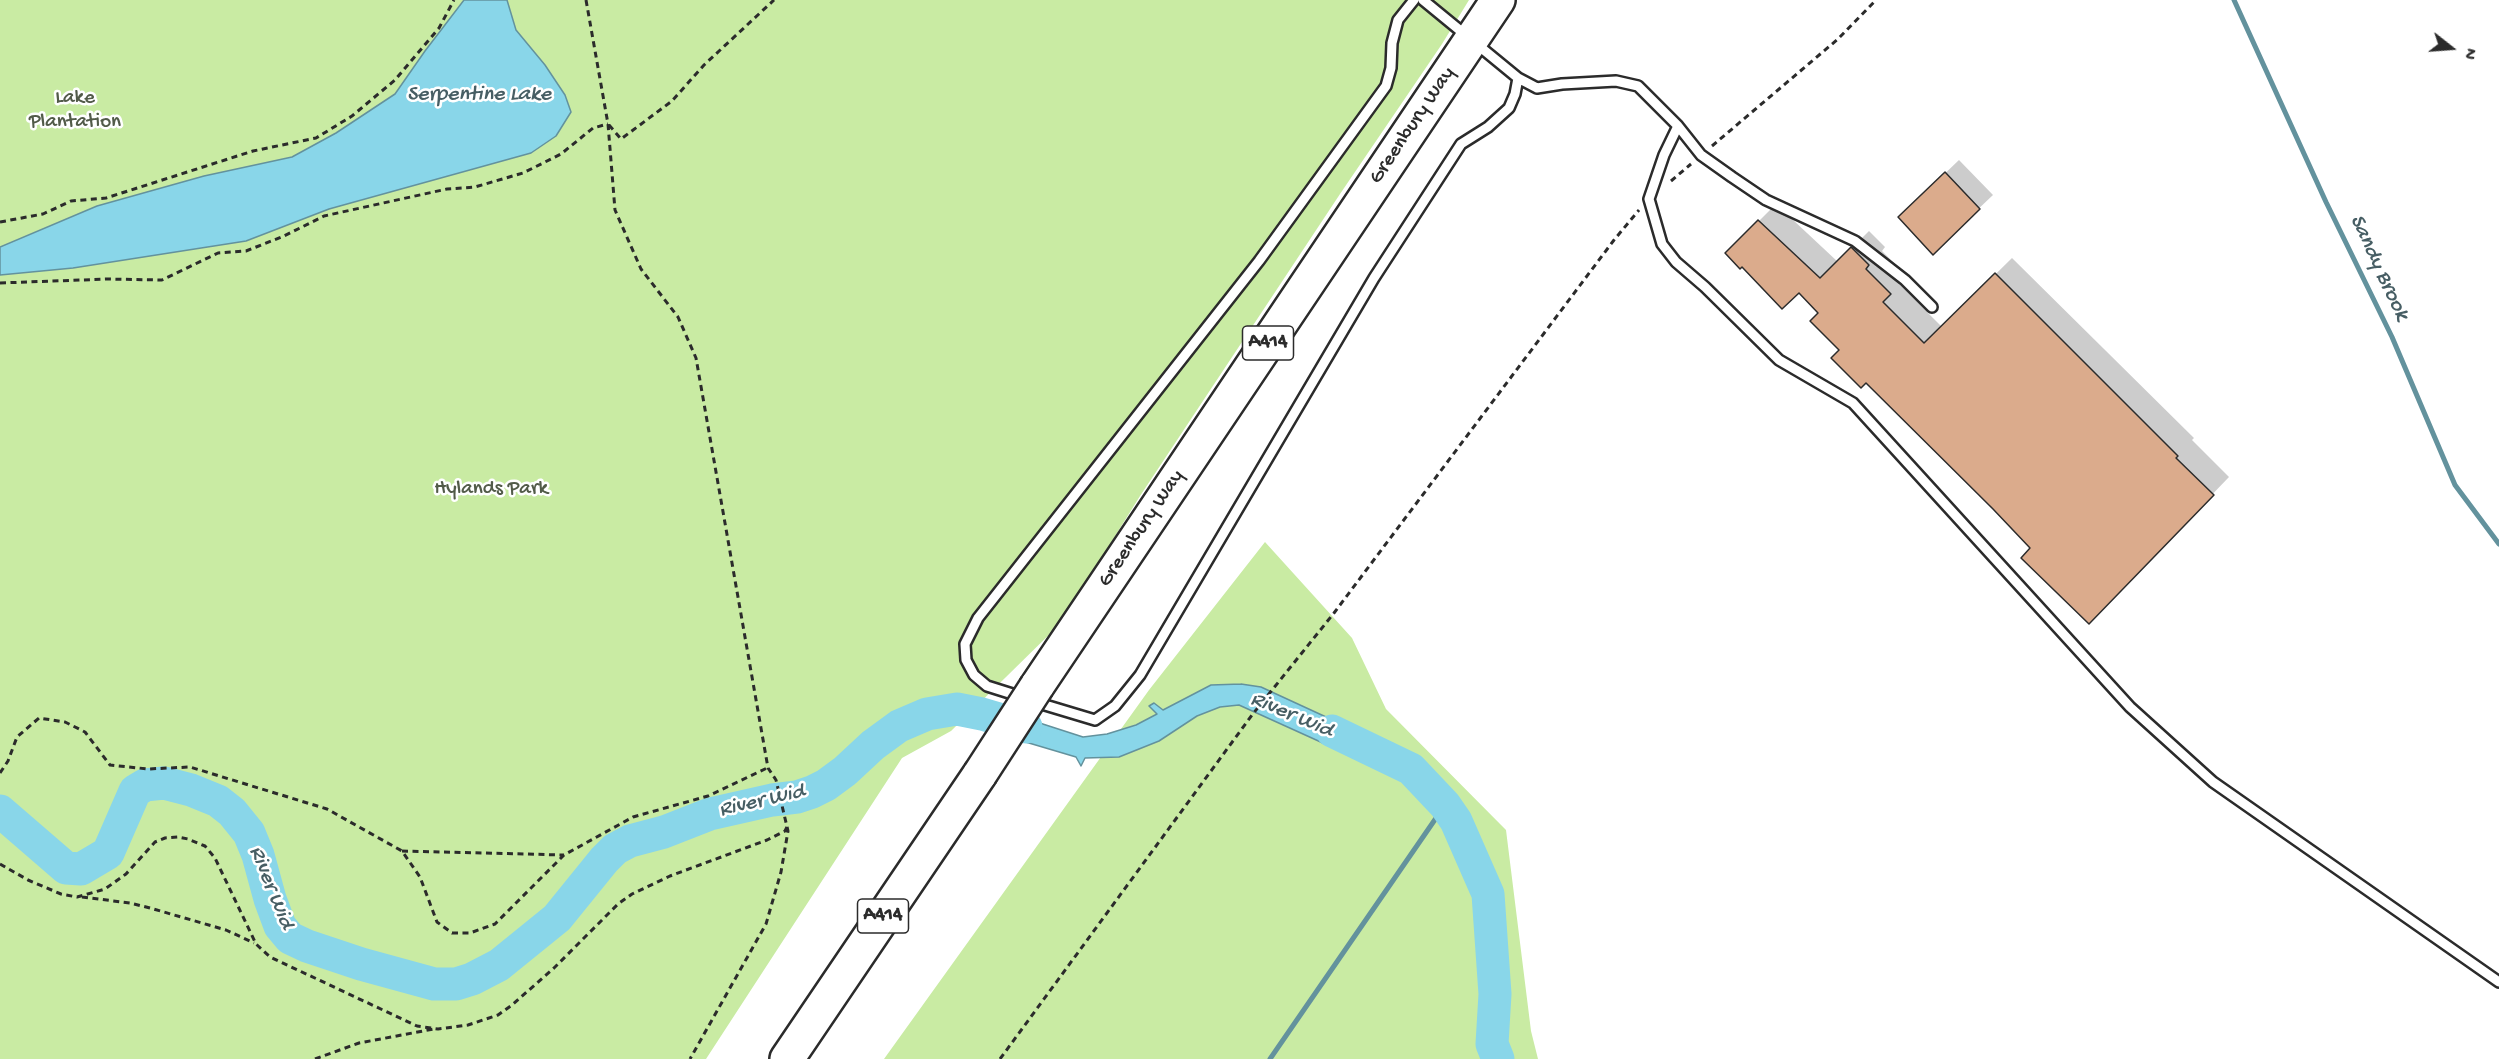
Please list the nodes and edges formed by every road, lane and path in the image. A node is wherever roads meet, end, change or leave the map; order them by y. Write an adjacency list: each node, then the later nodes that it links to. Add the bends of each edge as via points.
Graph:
1 (454, 0): 14 (path, via 438,28 395,80 352,116 316,138 253,151 106,198 71,201 43,214)
2 (586, 0): 10 (path)
3 (774, 0): 10 (path, via 704,65 672,101 621,140)
4 (1414, 0): 9 (lane, via 1398,20 1386,86 1259,261 978,618 964,644 966,660 974,675 987,686 1095,720 1115,706 1146,666 1380,268 1461,144 1509,108)
5 (1423, 0): 8 (lane)
6 (1498, 0): 8 (highway, Greenbury Way / A414)
7 (1876, 0): 12 (path, via 1838,39)
8 (1470, 41): 9 (lane); 29 (highway, Greenbury Way / A414, bridge)
9 (1518, 78): 11 (lane, via 1537,88 1616,81 1638,86)
10 (608, 124): 15 (path, via 593,128 561,154 523,173 475,187 447,189 324,216 246,251 218,253 162,280); 17 (path, via 615,210 640,269 678,317 696,358)
11 (1678, 126): 12 (lane); 13 (lane)
12 (1701, 155): 13 (path); 16 (lane, via 1766,200 1855,241)
13 (1648, 199): 25 (lane, via 1662,244 1676,262 1779,360 1852,403 2130,707 2213,782); 30 (path, via 1252,715)
14 (0, 222)
15 (0, 283)
16 (1932, 307)
17 (768, 768): 19 (path, via 776,780); 21 (path, via 708,796 633,817)
18 (0, 773): 20 (path, via 17,737 39,718 65,722 85,732 110,765 198,770 327,808)
19 (788, 827): 26 (path, via 767,840 632,894 513,1005 475,1023); 28 (path, via 781,872 766,924)
20 (402, 851): 21 (path); 21 (path, via 420,876 437,922 452,933 470,933 495,924)
21 (564, 855)
22 (0, 864): 23 (path, via 28,880)
23 (77, 897): 24 (path, via 150,908 226,930); 24 (path, via 105,889 126,874 155,842 188,839 204,846 215,858)
24 (256, 944): 26 (path, via 270,957 325,984 417,1026)
25 (2499, 982)
26 (438, 1029): 27 (path, via 359,1043)
27 (315, 1059)
28 (690, 1059)
29 (787, 1059)
30 (1000, 1059)

